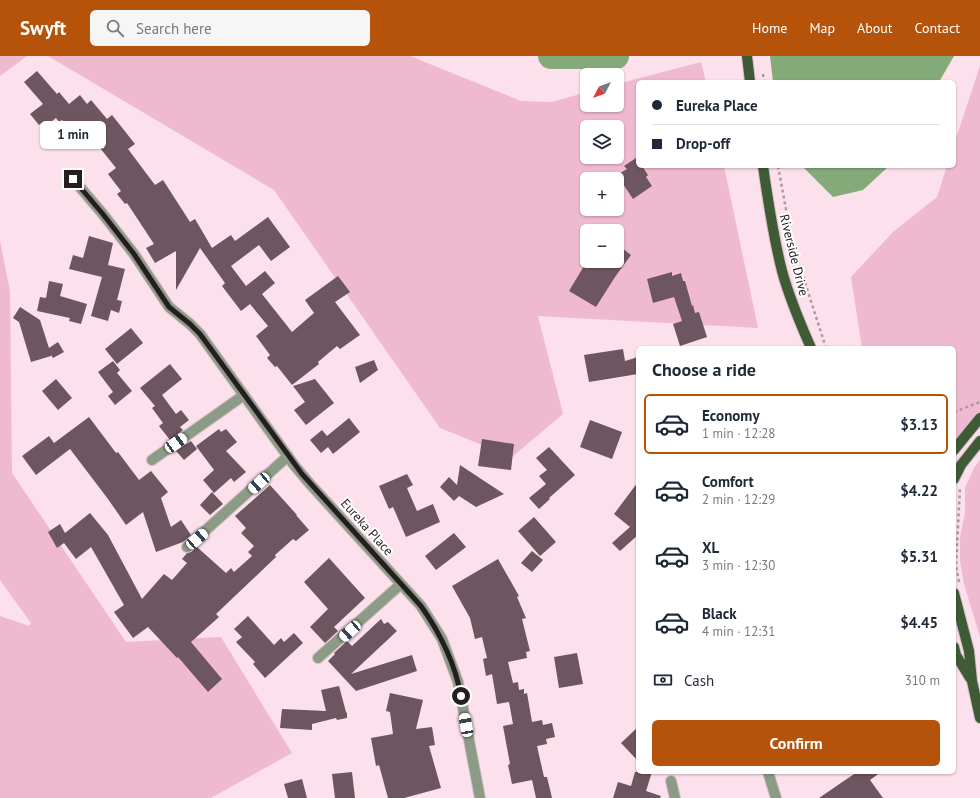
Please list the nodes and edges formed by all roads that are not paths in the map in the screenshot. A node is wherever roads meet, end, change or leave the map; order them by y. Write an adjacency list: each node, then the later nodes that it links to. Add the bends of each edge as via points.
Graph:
1 (746, 56): 2 (main road)
2 (750, 80)
3 (763, 168): 5 (main road, Riverside Drive, via 772,228 783,272)
4 (73, 179): 6 (street, Eureka Place, via 134,254 169,307 200,334)
5 (810, 346)
6 (244, 395): 10 (street, Eureka Place); 11 (street)
7 (980, 418): 9 (main road)
8 (980, 441): 12 (main road, via 961,465)
9 (956, 448)
10 (288, 456): 13 (street); 14 (street, Eureka Place, via 310,484)
11 (152, 460)
12 (959, 481)
13 (187, 547)
14 (401, 584): 17 (street); 22 (street, Eureka Place, via 433,623 456,675)
15 (957, 591): 18 (main road)
16 (956, 655): 18 (main road)
17 (318, 658)
18 (972, 681): 19 (main road)
19 (980, 718)
20 (769, 774): 24 (street)
21 (671, 781): 23 (street)
22 (480, 798)
23 (675, 798)
24 (776, 798)

